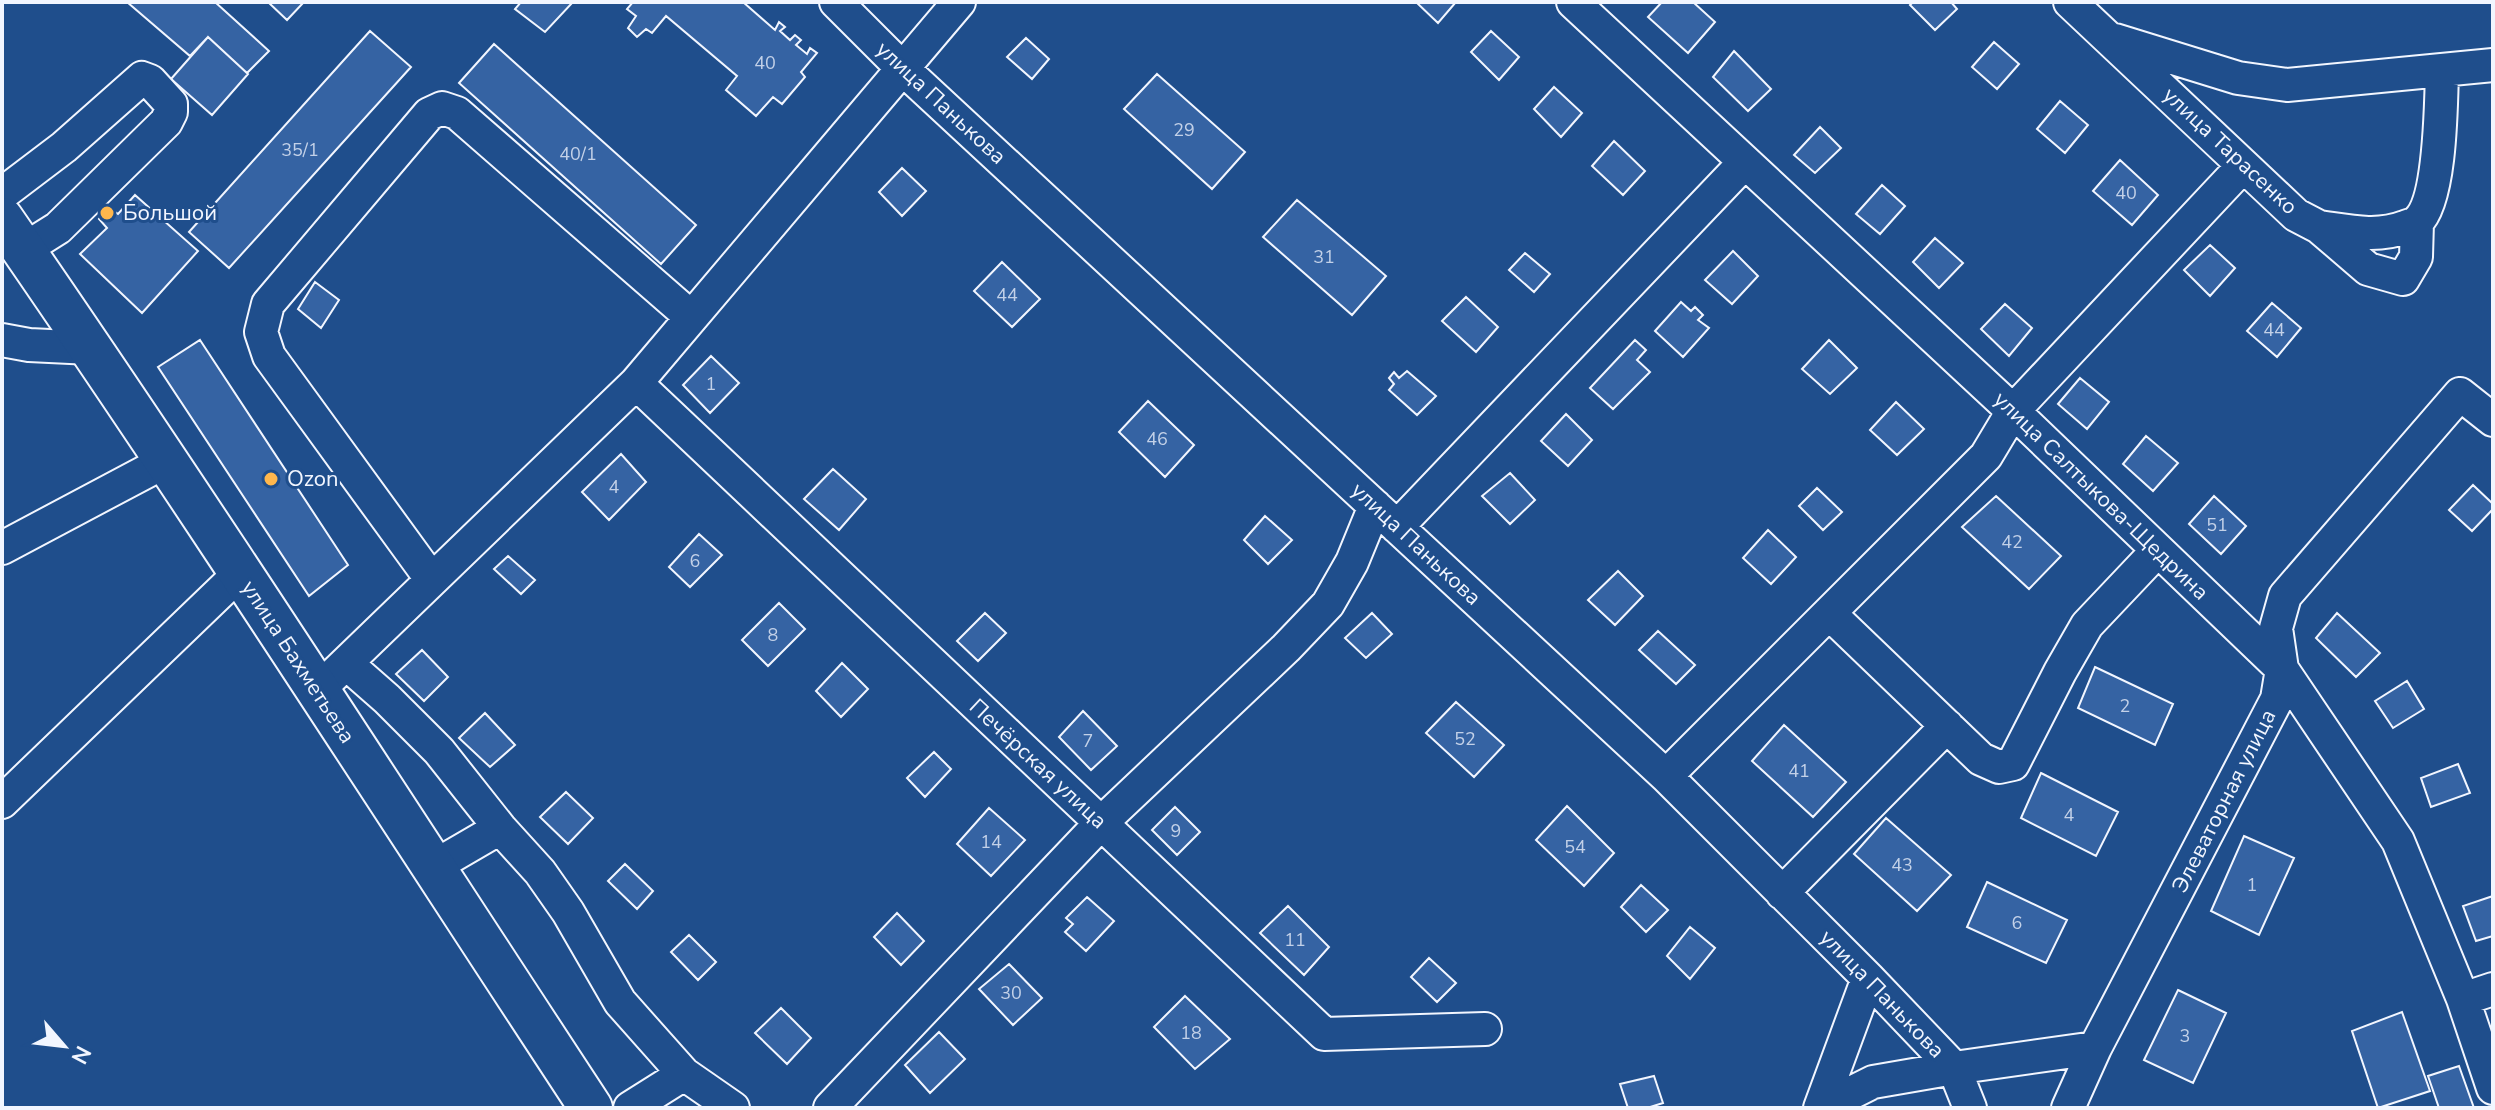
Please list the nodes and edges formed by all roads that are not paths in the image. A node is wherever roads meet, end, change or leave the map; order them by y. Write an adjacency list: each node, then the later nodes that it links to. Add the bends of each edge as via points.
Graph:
1 (836, 2): 7 (street, улица Панькова)
2 (959, 2): 7 (street)
3 (1573, 2): 9 (street, улица Салтыкова-Щедрина)
4 (2070, 2): 5 (street, улица Тарасенко)
5 (2109, 38): 8 (street, via 2238,78 2287,85); 10 (street, улица Тарасенко)
6 (2493, 65): 8 (street)
7 (902, 68): 15 (street); 22 (street, улица Панькова)
8 (2442, 70): 12 (street, via 2438,155 2429,200)
9 (1745, 162): 19 (street, улица Салтыкова-Щедрина); 22 (street)
10 (2243, 166): 13 (street, улица Тарасенко, via 2296,215); 19 (street)
11 (2, 194): 14 (street, via 142,78 171,104 166,122 58,228)
12 (2417, 222): 13 (street, via 2389,233); 13 (street, улица Тарасенко, via 2416,257 2403,279 2368,269)
13 (2319, 227)
14 (13, 234): 17 (main road, улица Бахметьева)
15 (691, 317): 18 (street); 26 (street, via 457,113 442,108 429,114 268,304 261,332 269,356)
16 (2, 340): 17 (street)
17 (91, 348): 21 (main road, улица Бахметьева)
18 (636, 383): 26 (street); 33 (street, Печёрская улица)
19 (2013, 411): 24 (street, улица Салтыкова-Щедрина); 27 (street, via 1986,456)
20 (2493, 420): 28 (street, Элеваторная улица, via 2460,394 2285,596 2276,628)
21 (168, 460): 23 (street); 25 (main road, улица Бахметьева)
22 (1386, 516): 31 (street, улица Панькова); 33 (street, via 1328,604)
23 (2, 548)
24 (2158, 550): 28 (street, улица Салтыкова-Щедрина); 30 (street, via 2087,625 2013,764 1999,767 1981,759)
25 (240, 573): 29 (main road, улица Бахметьева); 32 (street)
26 (432, 580): 29 (street)
27 (1829, 613): 30 (street); 31 (street)
28 (2282, 669): 39 (street, улица Салтыкова-Щедрина, via 2398,841); 41 (street, Элеваторная улица, via 2277,699)
29 (332, 677): 34 (street, via 387,699 439,751); 35 (main road, улица Бахметьева)
30 (1947, 726): 36 (street)
31 (1666, 776): 36 (street, улица Панькова)
32 (2, 802)
33 (1101, 823): 40 (street, Печёрская улица, via 1324,1034); 48 (street)
34 (500, 828): 35 (street); 43 (street, via 568,912 620,1002)
35 (433, 867): 45 (main road, улица Бахметьева)
36 (1782, 893): 37 (street, улица Панькова)
37 (1868, 978): 42 (street, улица Панькова); 49 (street)
38 (2493, 989): 39 (street)
39 (2463, 999): 44 (street, улица Салтыкова-Щедрина)
40 (1485, 1029)
41 (2095, 1048): 42 (street); 51 (street, Элеваторная улица)
42 (1954, 1068): 49 (street, via 1873,1082); 50 (street, улица Панькова)
43 (684, 1074): 46 (street); 47 (street)
44 (2493, 1088)
45 (591, 1108)
46 (630, 1108)
47 (733, 1108)
48 (830, 1108)
49 (1821, 1108)
50 (1970, 1108)
51 (2068, 1108)

